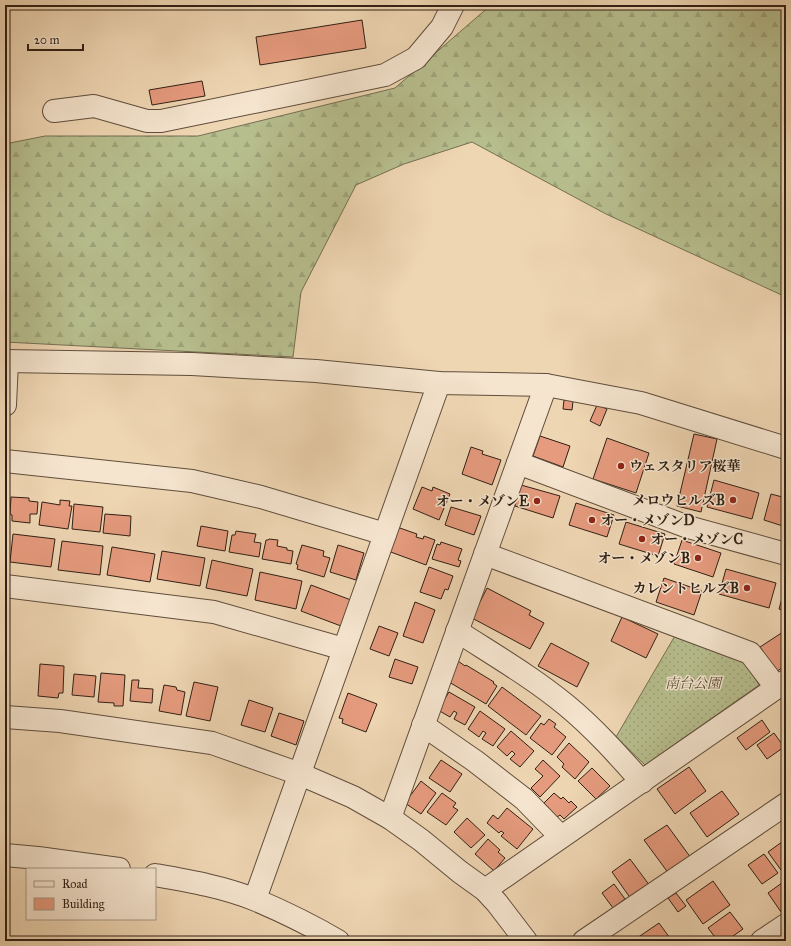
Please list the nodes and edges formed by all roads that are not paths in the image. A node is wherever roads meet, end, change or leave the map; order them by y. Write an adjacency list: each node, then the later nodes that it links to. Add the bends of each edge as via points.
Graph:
1 (454, 5): 2 (street, via 442,26 416,58 384,75 161,121 147,122 94,106)
2 (54, 112)
3 (6, 361): 4 (street, via 192,364 316,371); 6 (street)
4 (440, 383): 5 (street); 10 (street)
5 (546, 386): 7 (street, via 641,403); 9 (street)
6 (5, 405)
7 (786, 448)
8 (5, 462): 10 (street, via 192,481 261,497)
9 (518, 463): 11 (street); 12 (street, via 688,527)
10 (385, 534): 15 (street)
11 (485, 554): 14 (street); 16 (street, via 750,653)
12 (786, 554)
13 (5, 586): 15 (street, via 214,612)
14 (457, 631): 18 (street); 20 (street, via 530,678 567,706 599,734)
15 (344, 649): 19 (street)
16 (781, 684): 20 (street)
17 (5, 717): 19 (street, via 60,721 212,743)
18 (423, 725): 22 (street); 23 (street, via 524,799)
19 (300, 774): 22 (street, via 353,797); 28 (street)
20 (642, 782): 23 (street)
21 (786, 804): 32 (street)
22 (390, 818): 27 (street)
23 (561, 837): 27 (street)
24 (5, 855): 25 (street)
25 (112, 868)
26 (156, 874): 28 (street, via 207,885)
27 (485, 890): 31 (street)
28 (254, 900): 30 (street, via 309,924)
29 (786, 925): 33 (street)
30 (338, 941)
31 (526, 941)
32 (584, 941)
33 (762, 941)

